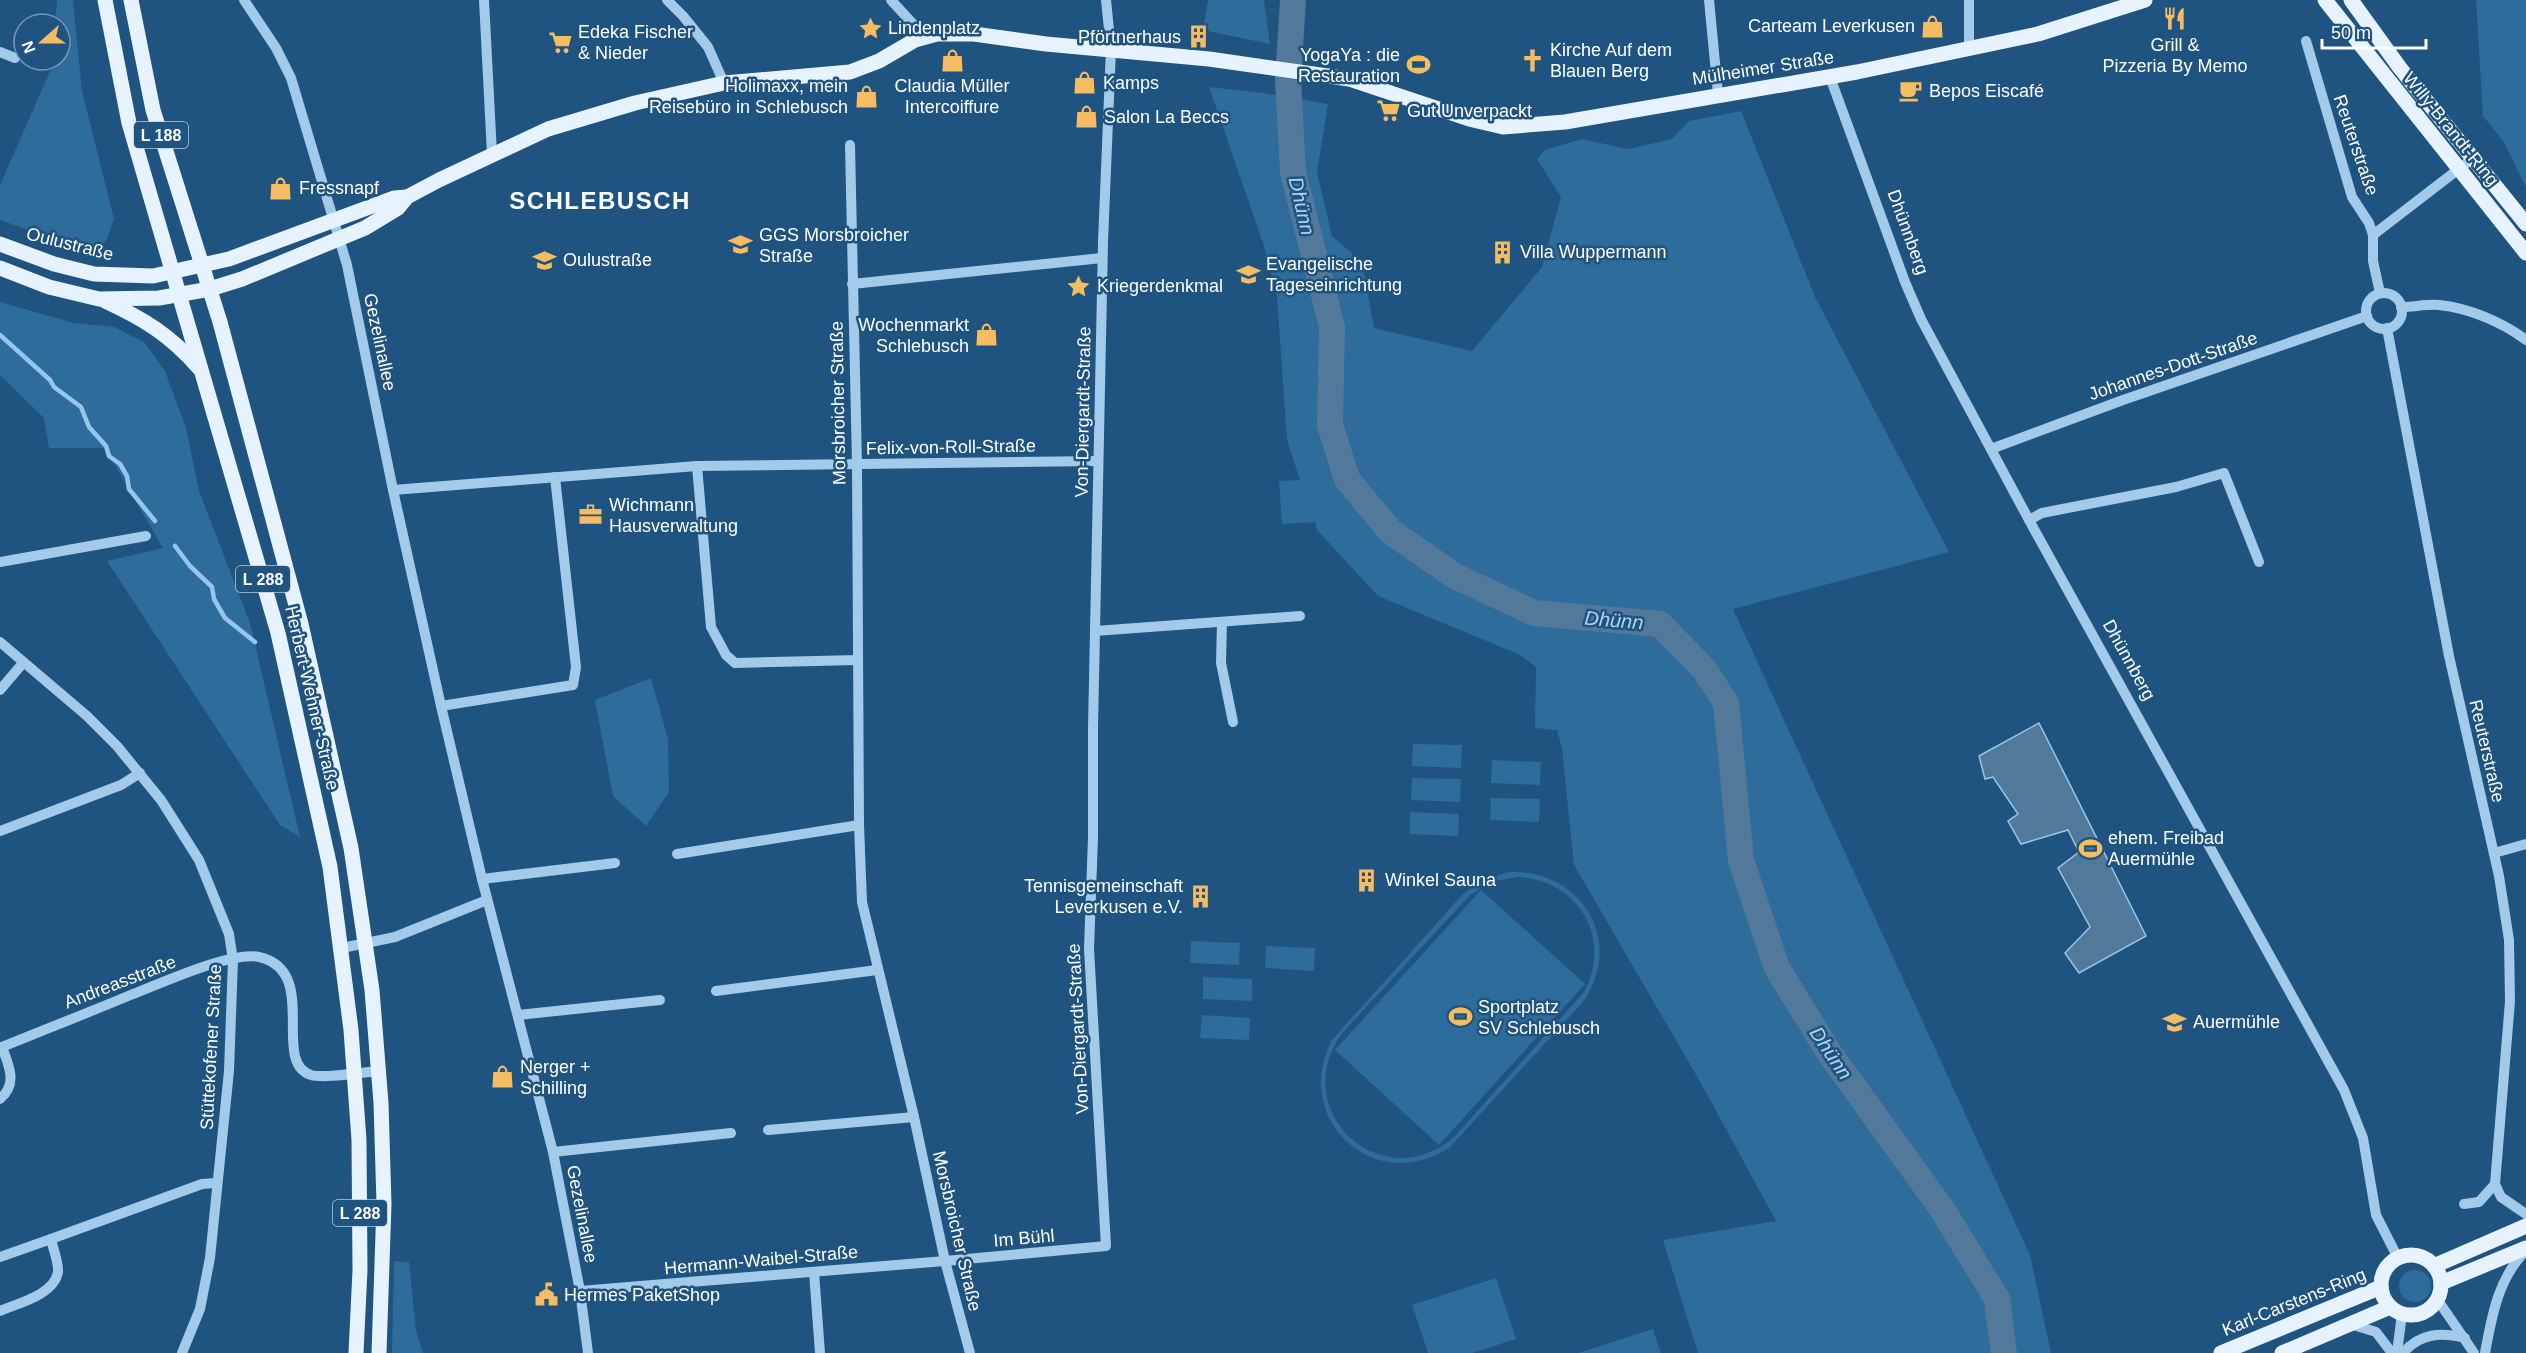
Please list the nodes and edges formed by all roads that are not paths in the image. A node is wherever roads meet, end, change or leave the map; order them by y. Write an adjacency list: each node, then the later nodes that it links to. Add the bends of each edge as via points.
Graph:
1 (105, 0): 34 (main road, Herbert-Wehner-Straße / L 188, via 129,123)
2 (131, 0): 32 (main road, Herbert-Wehner-Straße / L 188, via 153,110)
3 (244, 0): 25 (street, Gezelinallee, via 291,78)
4 (484, 0): 21 (street)
5 (667, 0): 18 (street, via 708,47)
6 (891, 0): 13 (street)
7 (1106, 0): 15 (street, Von-Diergardt-Straße)
8 (1709, 0): 19 (street)
9 (1969, 0): 16 (street)
10 (2145, 0): 16 (main road, Mülheimer Straße, via 2038,34)
11 (2325, 0): 23 (main road, Willy-Brandt-Ring)
12 (2352, 1): 22 (main road, Willy-Brandt-Ring)
13 (925, 37): 15 (main road, Mülheimer Straße, via 974,34); 18 (main road, Oulustraße, via 850,72)
14 (2306, 41): 27 (street, Reuterstraße, via 2352,197)
15 (1111, 49): 19 (main road, Mülheimer Straße, via 1349,79 1503,127 1565,122); 31 (street, Von-Diergardt-Straße)
16 (1969, 49): 17 (main road, Mülheimer Straße)
17 (1830, 77): 19 (main road, Mülheimer Straße); 45 (street, Dhünnberg, via 1910,294)
18 (724, 83): 21 (main road, Oulustraße, via 635,103 548,129)
19 (1718, 94)
20 (850, 145): 35 (street, Morsbroicher Straße)
21 (492, 154): 24 (main road, Oulustraße)
22 (2473, 158): 23 (street); 26 (main road, Willy-Brandt-Ring)
23 (2459, 170): 27 (street); 30 (main road, Willy-Brandt-Ring)
24 (407, 197): 25 (main road, Oulustraße); 28 (main road, Oulustraße, via 382,218)
25 (334, 220): 28 (street, Gezelinallee); 32 (main road, Oulustraße)
26 (2526, 224)
27 (2373, 235): 37 (street, Reuterstraße, via 2373,261)
28 (339, 239): 36 (main road, Oulustraße); 50 (street, Gezelinallee)
29 (0, 244): 34 (main road, Oulustraße, via 54,264 94,273 132,277)
30 (2526, 253)
31 (1102, 258): 35 (street); 46 (street, Von-Diergardt-Straße)
32 (203, 266): 34 (main road, Oulustraße); 36 (main road, Herbert-Wehner-Straße / L 188)
33 (0, 268): 39 (main road, Oulustraße, via 49,287)
34 (173, 273): 38 (main road, Herbert-Wehner-Straße / L 188)
35 (852, 284): 47 (street, Morsbroicher Straße)
36 (210, 289): 38 (main road, Oulustraße); 73 (main road, Herbert-Wehner-Straße / L 288, via 301,624 351,848)
37 (2380, 293): 40 (street, via 2393,296); 41 (street, via 2369,301)
38 (179, 295): 39 (main road, Oulustraße); 44 (main road, Herbert-Wehner-Straße / L 288)
39 (99, 299): 44 (main road, via 162,331)
40 (2401, 307): 42 (street, via 2398,321); 43 (street, via 2438,305 2469,312)
41 (2367, 316): 42 (street, via 2374,326); 45 (street, Johannes-Dott-Straße)
42 (2387, 328): 68 (street, Reuterstraße, via 2449,656)
43 (2526, 340)
44 (202, 372): 74 (main road, Herbert-Wehner-Straße / L 288, via 278,633 330,867)
45 (1991, 449): 51 (street, Dhünnberg)
46 (1098, 461): 47 (street, Felix-von-Roll-Straße); 57 (street, Von-Diergardt-Straße)
47 (857, 465): 48 (street, Felix-von-Roll-Straße); 59 (street, Morsbroicher Straße)
48 (697, 466): 49 (street, Felix-von-Roll-Straße); 59 (street, via 711,627 726,655 735,663)
49 (555, 477): 50 (street, Felix-von-Roll-Straße); 62 (street, via 576,667 573,685)
50 (393, 490): 62 (street, Gezelinallee)
51 (2029, 520): 54 (street, via 2042,513 2176,487 2224,473); 97 (street, Dhünnberg, via 2344,1090 2363,1138 2376,1215)
52 (146, 536): 53 (street)
53 (0, 562)
54 (2259, 562)
55 (1300, 616): 56 (street)
56 (1222, 622): 57 (street); 63 (street, via 1221,663)
57 (1095, 631): 94 (street, Von-Diergardt-Straße, via 1089,949)
58 (0, 642): 60 (street, Stüttekofener Straße)
59 (858, 660): 65 (street, Morsbroicher Straße)
60 (23, 663): 61 (street); 64 (street, Stüttekofener Straße, via 87,716)
61 (0, 690)
62 (441, 706): 71 (street, Gezelinallee)
63 (1233, 722)
64 (140, 773): 66 (street, via 121,785); 75 (street, Stüttekofener Straße, via 199,860 229,934)
65 (859, 825): 69 (street); 76 (street, Morsbroicher Straße, via 862,902)
66 (0, 831)
67 (2526, 844): 68 (street)
68 (2494, 853): 89 (street, Reuterstraße, via 2508,940 2510,1001)
69 (677, 854)
70 (615, 863): 71 (street)
71 (482, 879): 72 (street, Gezelinallee)
72 (487, 900): 73 (street); 79 (street, Gezelinallee)
73 (366, 945): 74 (street); 81 (main road, Herbert-Wehner-Straße / L 288)
74 (342, 948): 82 (main road, Herbert-Wehner-Straße / L 288)
75 (232, 960): 80 (street, Andreasstraße, via 184,974); 82 (street, Andreasstraße, via 258,957 275,963 286,973 291,989 295,1055 304,1071 315,1076); 88 (street, Stüttekofener Straße, via 226,1106)
76 (877, 970): 77 (street); 84 (street, Morsbroicher Straße)
77 (716, 991)
78 (660, 1000): 79 (street)
79 (518, 1015): 87 (street, Gezelinallee)
80 (1, 1047): 83 (street, Andreasstraße, via 11,1082)
81 (379, 1071): 82 (street, Andreasstraße); 111 (main road, Herbert-Wehner-Straße / L 288, via 384,1204)
82 (355, 1073): 110 (main road, Herbert-Wehner-Straße / L 288, via 360,1228)
83 (0, 1099)
84 (914, 1116): 85 (street); 98 (street, Morsbroicher Straße)
85 (768, 1130)
86 (731, 1133): 87 (street, Gezelinallee)
87 (553, 1152): 103 (street, Gezelinallee)
88 (216, 1183): 93 (street, via 202,1184); 109 (street, Stüttekofener Straße, via 210,1258 200,1309)
89 (2495, 1184): 90 (street, via 2479,1202); 91 (street, via 2501,1197)
90 (2464, 1204)
91 (2526, 1214)
92 (2526, 1226): 99 (main road)
93 (51, 1239): 96 (street); 106 (street, via 58,1271 53,1284)
94 (1106, 1246): 98 (street, Im Bühl)
95 (2526, 1249): 101 (main road); 121 (street, via 2498,1292)
96 (0, 1257)
97 (2398, 1258): 99 (main road, via 2411,1255); 102 (main road, via 2382,1275)
98 (945, 1262): 100 (street, Hermann-Waibel-Straße); 114 (street, Morsbroicher Straße)
99 (2434, 1266): 101 (main road)
100 (814, 1272): 103 (street, Hermann-Waibel-Straße); 113 (street)
101 (2441, 1283): 104 (main road)
102 (2381, 1287): 105 (main road, via 2384,1298); 115 (main road, Karl-Carstens-Ring)
103 (580, 1291): 112 (street, Gezelinallee)
104 (2437, 1299): 105 (main road, via 2416,1315); 108 (street)
105 (2396, 1310): 107 (main road); 118 (street)
106 (0, 1311)
107 (2349, 1324): 116 (main road); 117 (street, via 2376,1332)
108 (2465, 1338): 119 (street, via 2437,1334 2414,1342); 120 (street)
109 (182, 1353)
110 (356, 1353)
111 (379, 1353)
112 (588, 1353)
113 (820, 1353)
114 (970, 1353)
115 (2221, 1353)
116 (2282, 1353)
117 (2392, 1353)
118 (2397, 1353)
119 (2403, 1353)
120 (2474, 1353)
121 (2485, 1353)

